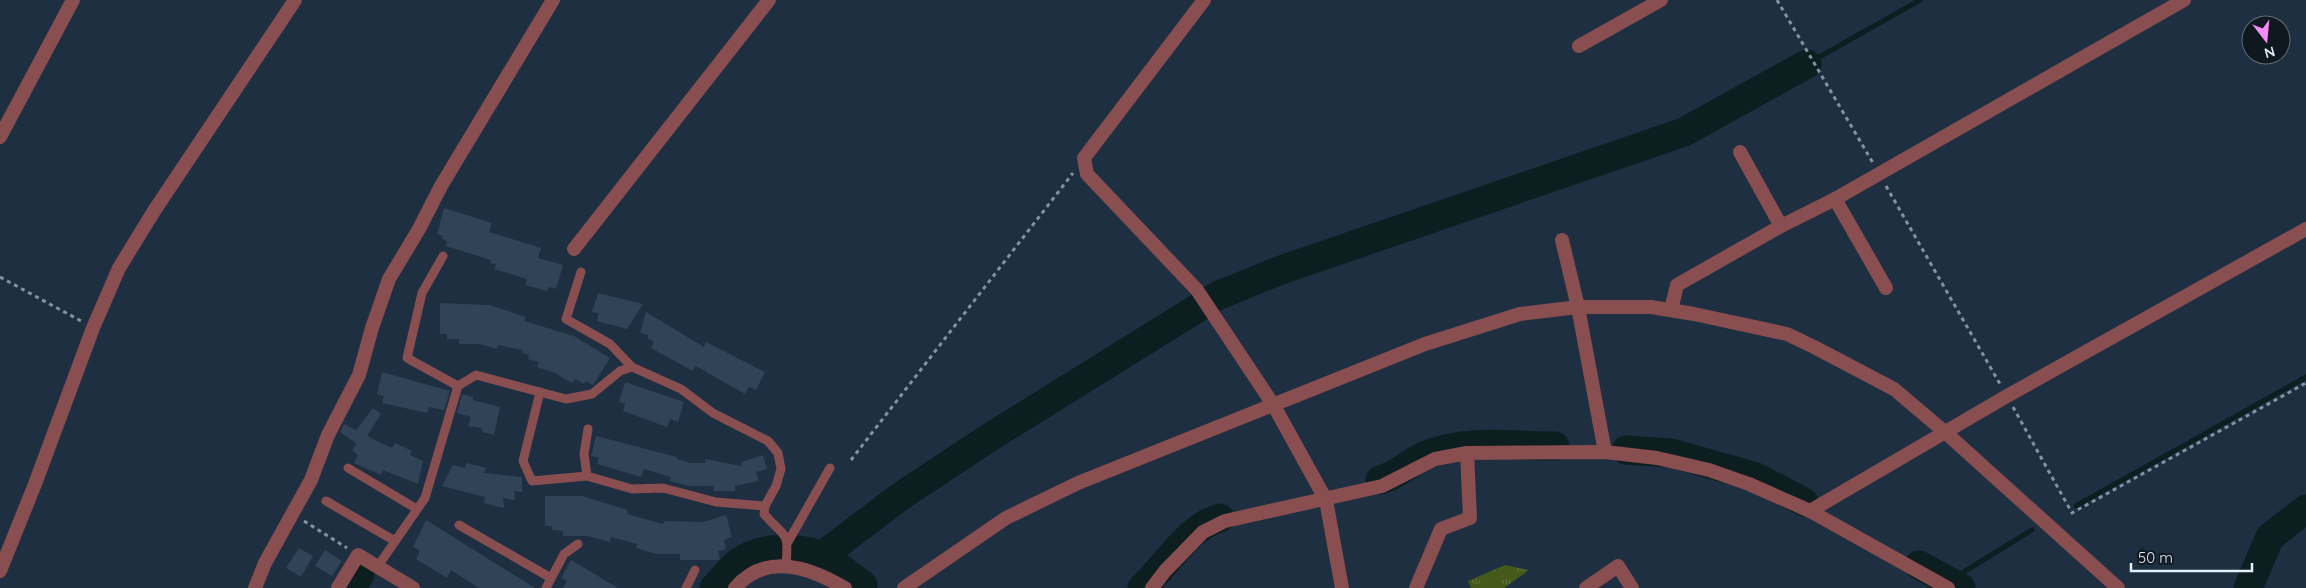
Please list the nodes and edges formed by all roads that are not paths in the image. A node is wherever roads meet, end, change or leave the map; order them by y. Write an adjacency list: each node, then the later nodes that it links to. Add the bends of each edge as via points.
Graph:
1 (73, 0): 9 (street)
2 (295, 0): 44 (street, via 118,268)
3 (553, 0): 46 (street, via 389,278 359,375 328,435 311,480 265,563)
4 (769, 0): 15 (street)
5 (1204, 0): 24 (street, via 1084,158 1086,174 1197,290)
6 (1661, 0): 8 (street)
7 (2184, 0): 11 (street)
8 (1579, 46)
9 (0, 137)
10 (1740, 152): 12 (street)
11 (1835, 199): 12 (street); 18 (street)
12 (1781, 226): 20 (street, via 1677,285)
13 (2306, 229): 26 (street)
14 (1562, 240): 19 (street)
15 (574, 249)
16 (444, 256): 22 (lane, via 422,293 407,358)
17 (582, 272): 21 (lane, via 566,319 610,344)
18 (1886, 288)
19 (1578, 307): 20 (street); 24 (street, via 1520,314 1459,332); 27 (street)
20 (1671, 310): 26 (street, via 1787,334 1894,389)
21 (632, 367): 23 (lane, via 620,371 592,394 566,399); 34 (lane, via 680,389 713,413 768,441 778,452 781,469)
22 (458, 386): 23 (lane, via 476,375); 35 (lane, via 425,498)
23 (540, 392): 31 (lane, via 523,461 532,481)
24 (1274, 406): 32 (street); 53 (street, via 1069,487 1006,518)
25 (588, 429): 31 (lane, via 584,454)
26 (1946, 433): 36 (street); 60 (street)
27 (1605, 452): 28 (street); 36 (street, via 1657,458 1709,470)
28 (1467, 453): 32 (street, via 1435,460 1382,486); 56 (street, via 1470,518 1441,529)
29 (348, 468): 35 (lane)
30 (830, 468): 40 (lane)
31 (587, 476): 34 (lane, via 632,489 663,488 716,502)
32 (1326, 500): 54 (street, via 1225,521 1202,532); 55 (street)
33 (326, 501): 38 (lane)
34 (765, 506): 40 (lane, via 764,514 783,532)
35 (417, 509): 38 (lane)
36 (1810, 511): 59 (street)
37 (459, 525): 45 (lane)
38 (395, 541): 42 (lane)
39 (578, 544): 45 (lane, via 564,554)
40 (788, 544): 41 (lane)
41 (786, 563): 51 (street, via 760,568); 52 (street)
42 (378, 566): 47 (street, via 358,555); 48 (street)
43 (695, 570): 50 (lane)
44 (0, 571)
45 (551, 578): 49 (lane)
46 (255, 588)
47 (338, 588)
48 (413, 588)
49 (546, 588)
50 (686, 588)
51 (735, 588)
52 (845, 588)
53 (904, 588)
54 (1152, 588)
55 (1342, 588)
56 (1416, 588)
57 (1586, 588): 58 (street, via 1618,566)
58 (1632, 588)
59 (1948, 588)
60 (2118, 588)

